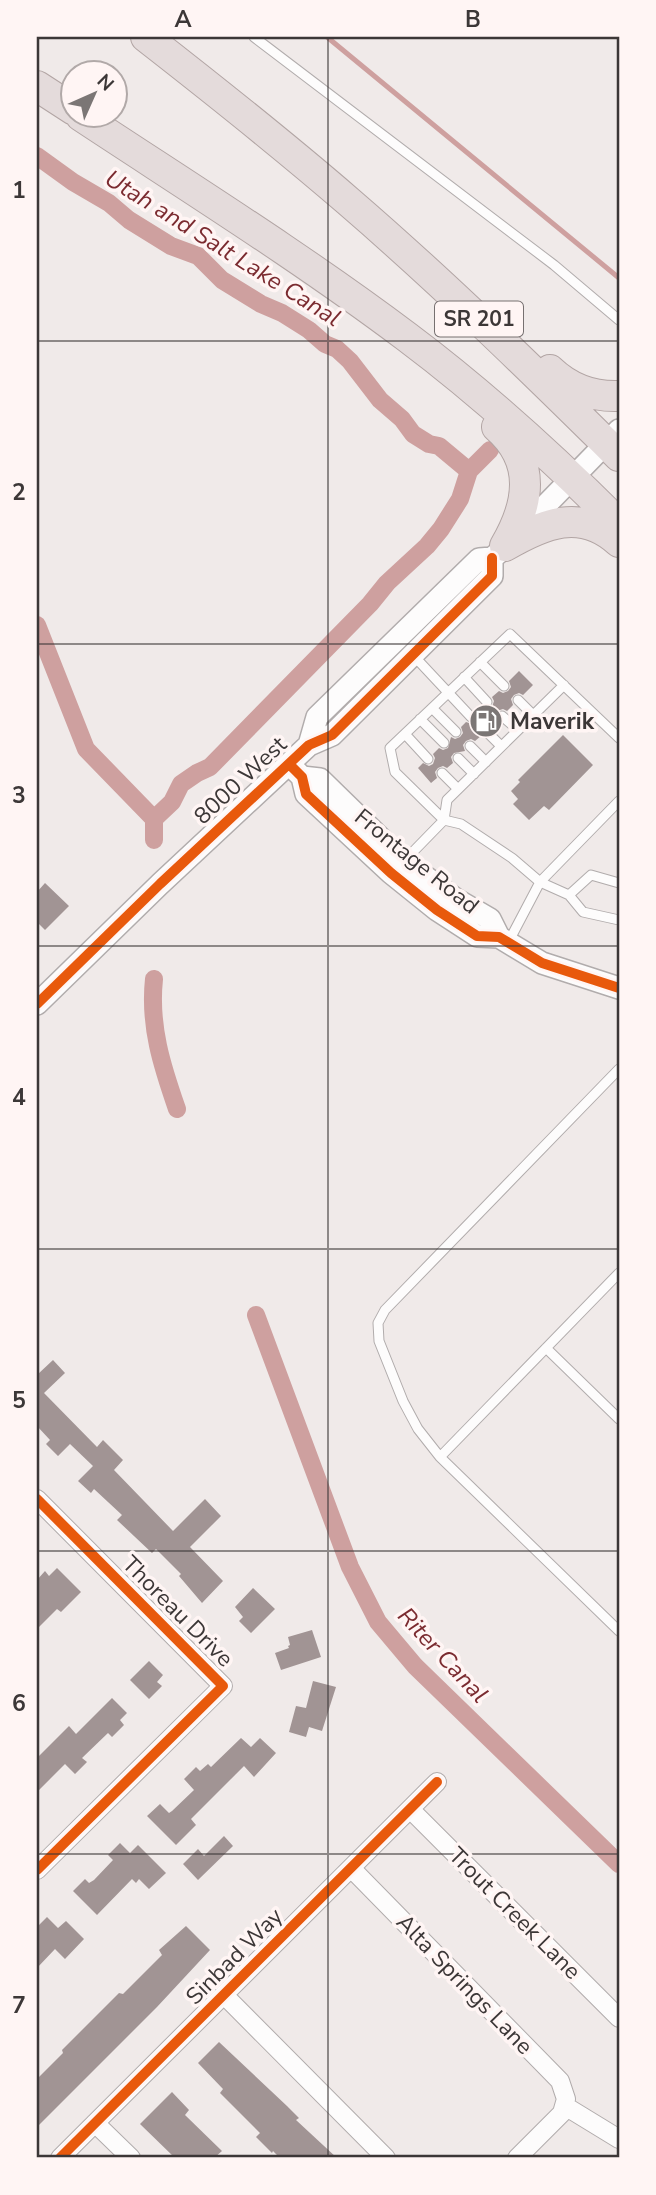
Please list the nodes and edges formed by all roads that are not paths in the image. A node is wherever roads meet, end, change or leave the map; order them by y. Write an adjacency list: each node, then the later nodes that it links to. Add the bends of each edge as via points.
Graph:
1 (146, 37): 6 (highway, SR 201)
2 (254, 37): 8 (lane, via 554,265)
3 (37, 86): 4 (highway)
4 (60, 101)
5 (102, 130): 7 (highway, SR 201)
6 (348, 201): 9 (highway, via 417,244 563,382 585,392); 10 (highway, SR 201)
7 (248, 227): 11 (highway, SR 201, via 409,338); 14 (highway, via 299,274 420,365 516,448 526,490 520,517)
8 (619, 320)
9 (619, 396)
10 (615, 443): 11 (street, 8000 West)
11 (573, 478): 12 (highway, SR 201); 14 (street, 8000 West)
12 (619, 524)
13 (619, 542): 14 (highway, via 599,528 566,522 542,527)
14 (498, 552): 15 (street, 8000 West, via 492,576); 34 (street, 8000 West, via 480,559 317,716)
15 (413, 654): 20 (lane); 34 (street, 8000 West, via 332,735)
16 (480, 662): 17 (lane); 18 (lane, via 510,634); 19 (lane)
17 (464, 677): 20 (lane); 22 (lane)
18 (564, 685): 24 (lane); 32 (lane)
19 (503, 686)
20 (449, 692): 23 (lane); 26 (lane)
21 (518, 700): 24 (lane)
22 (487, 702)
23 (432, 708): 27 (lane); 30 (lane)
24 (533, 715): 28 (lane)
25 (502, 716): 28 (lane)
26 (471, 717)
27 (420, 719): 31 (lane); 33 (lane)
28 (517, 730): 36 (lane)
29 (486, 731): 36 (lane)
30 (456, 732)
31 (405, 734): 38 (lane); 45 (lane, via 390,748 395,772)
32 (619, 738)
33 (444, 743)
34 (309, 745): 40 (street, 8000 West)
35 (470, 746): 39 (lane)
36 (501, 746): 39 (lane)
37 (458, 758): 42 (lane)
38 (428, 759)
39 (486, 762): 42 (lane)
40 (296, 771): 46 (street, Frontage Road, via 320,779); 51 (street, Frontage Road, via 306,794 400,880 477,936); 53 (street, 8000 West, via 160,884)
41 (442, 773): 43 (lane)
42 (474, 774): 43 (lane)
43 (458, 789): 45 (lane, via 447,800)
44 (619, 801): 47 (lane)
45 (443, 820): 46 (lane); 47 (lane, via 461,824)
46 (404, 860): 51 (street, Frontage Road, via 490,919)
47 (540, 882): 49 (lane); 51 (lane)
48 (619, 883): 49 (lane, via 591,876)
49 (569, 895): 50 (lane, via 583,912)
50 (619, 920)
51 (503, 940): 52 (street, Frontage Road, via 542,963)
52 (619, 988)
53 (37, 1004)
54 (619, 1069): 58 (lane, via 385,1310 378,1323 379,1341 403,1401)
55 (619, 1273): 56 (lane)
56 (546, 1348): 57 (lane); 58 (lane)
57 (619, 1419)
58 (440, 1457): 60 (lane)
59 (41, 1511): 64 (street, Thoreau Drive, via 223,1686)
60 (619, 1631)
61 (437, 1782): 62 (street, Sinbad Way)
62 (410, 1809): 63 (street, Sinbad Way); 66 (street, Trout Creek Lane)
63 (352, 1869): 65 (street, Sinbad Way); 67 (street, Alta Springs Lane, via 560,2081)
64 (37, 1871)
65 (224, 1995): 68 (street, Sinbad Way); 72 (street)
66 (619, 2018)
67 (565, 2106): 69 (street); 73 (street)
68 (95, 2123): 70 (street, Sinbad Way); 71 (street)
69 (619, 2139)
70 (60, 2158)
71 (131, 2158)
72 (386, 2158)
73 (517, 2158)

